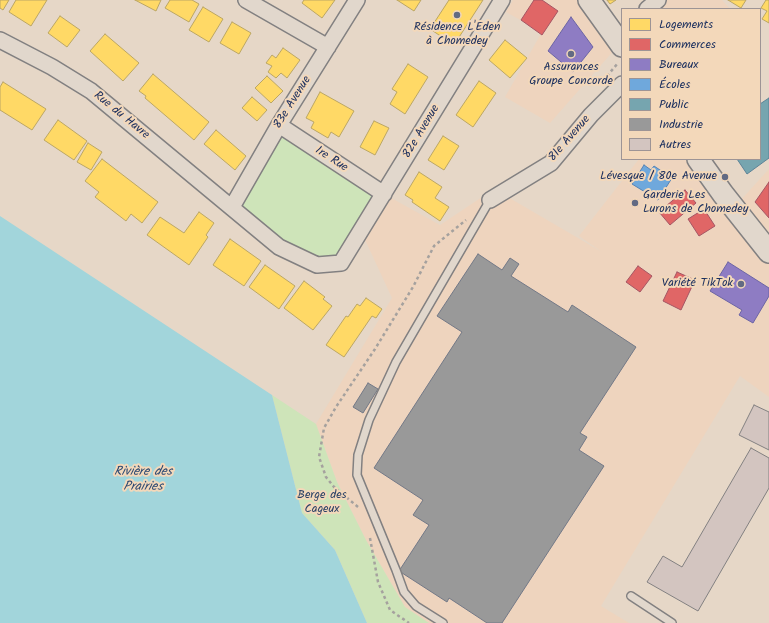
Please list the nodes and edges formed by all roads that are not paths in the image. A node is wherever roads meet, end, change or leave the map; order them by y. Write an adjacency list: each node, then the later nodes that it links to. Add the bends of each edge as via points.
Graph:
1 (246, 0): 9 (street)
2 (357, 0): 9 (street, 83e Avenue)
3 (502, 0): 13 (street, 82e Avenue)
4 (589, 0): 7 (street)
5 (658, 0): 6 (street)
6 (648, 8)
7 (620, 37)
8 (0, 40): 15 (street, Rue du Havre, via 91,91)
9 (328, 47): 11 (street, 83e Avenue)
10 (621, 85): 14 (street, 81e Avenue, via 591,115 551,163)
11 (279, 125): 13 (street, 1re Rue); 15 (street, 83e Avenue)
12 (699, 160): 16 (street)
13 (384, 194): 17 (street, 82e Avenue)
14 (490, 200): 19 (lane, via 396,362 369,420 358,455 357,475 404,592 416,606)
15 (232, 207): 17 (street, Rue du Havre, via 278,247 317,265)
16 (769, 252)
17 (342, 263)
18 (631, 596): 20 (lane)
19 (443, 623)
20 (672, 623)

